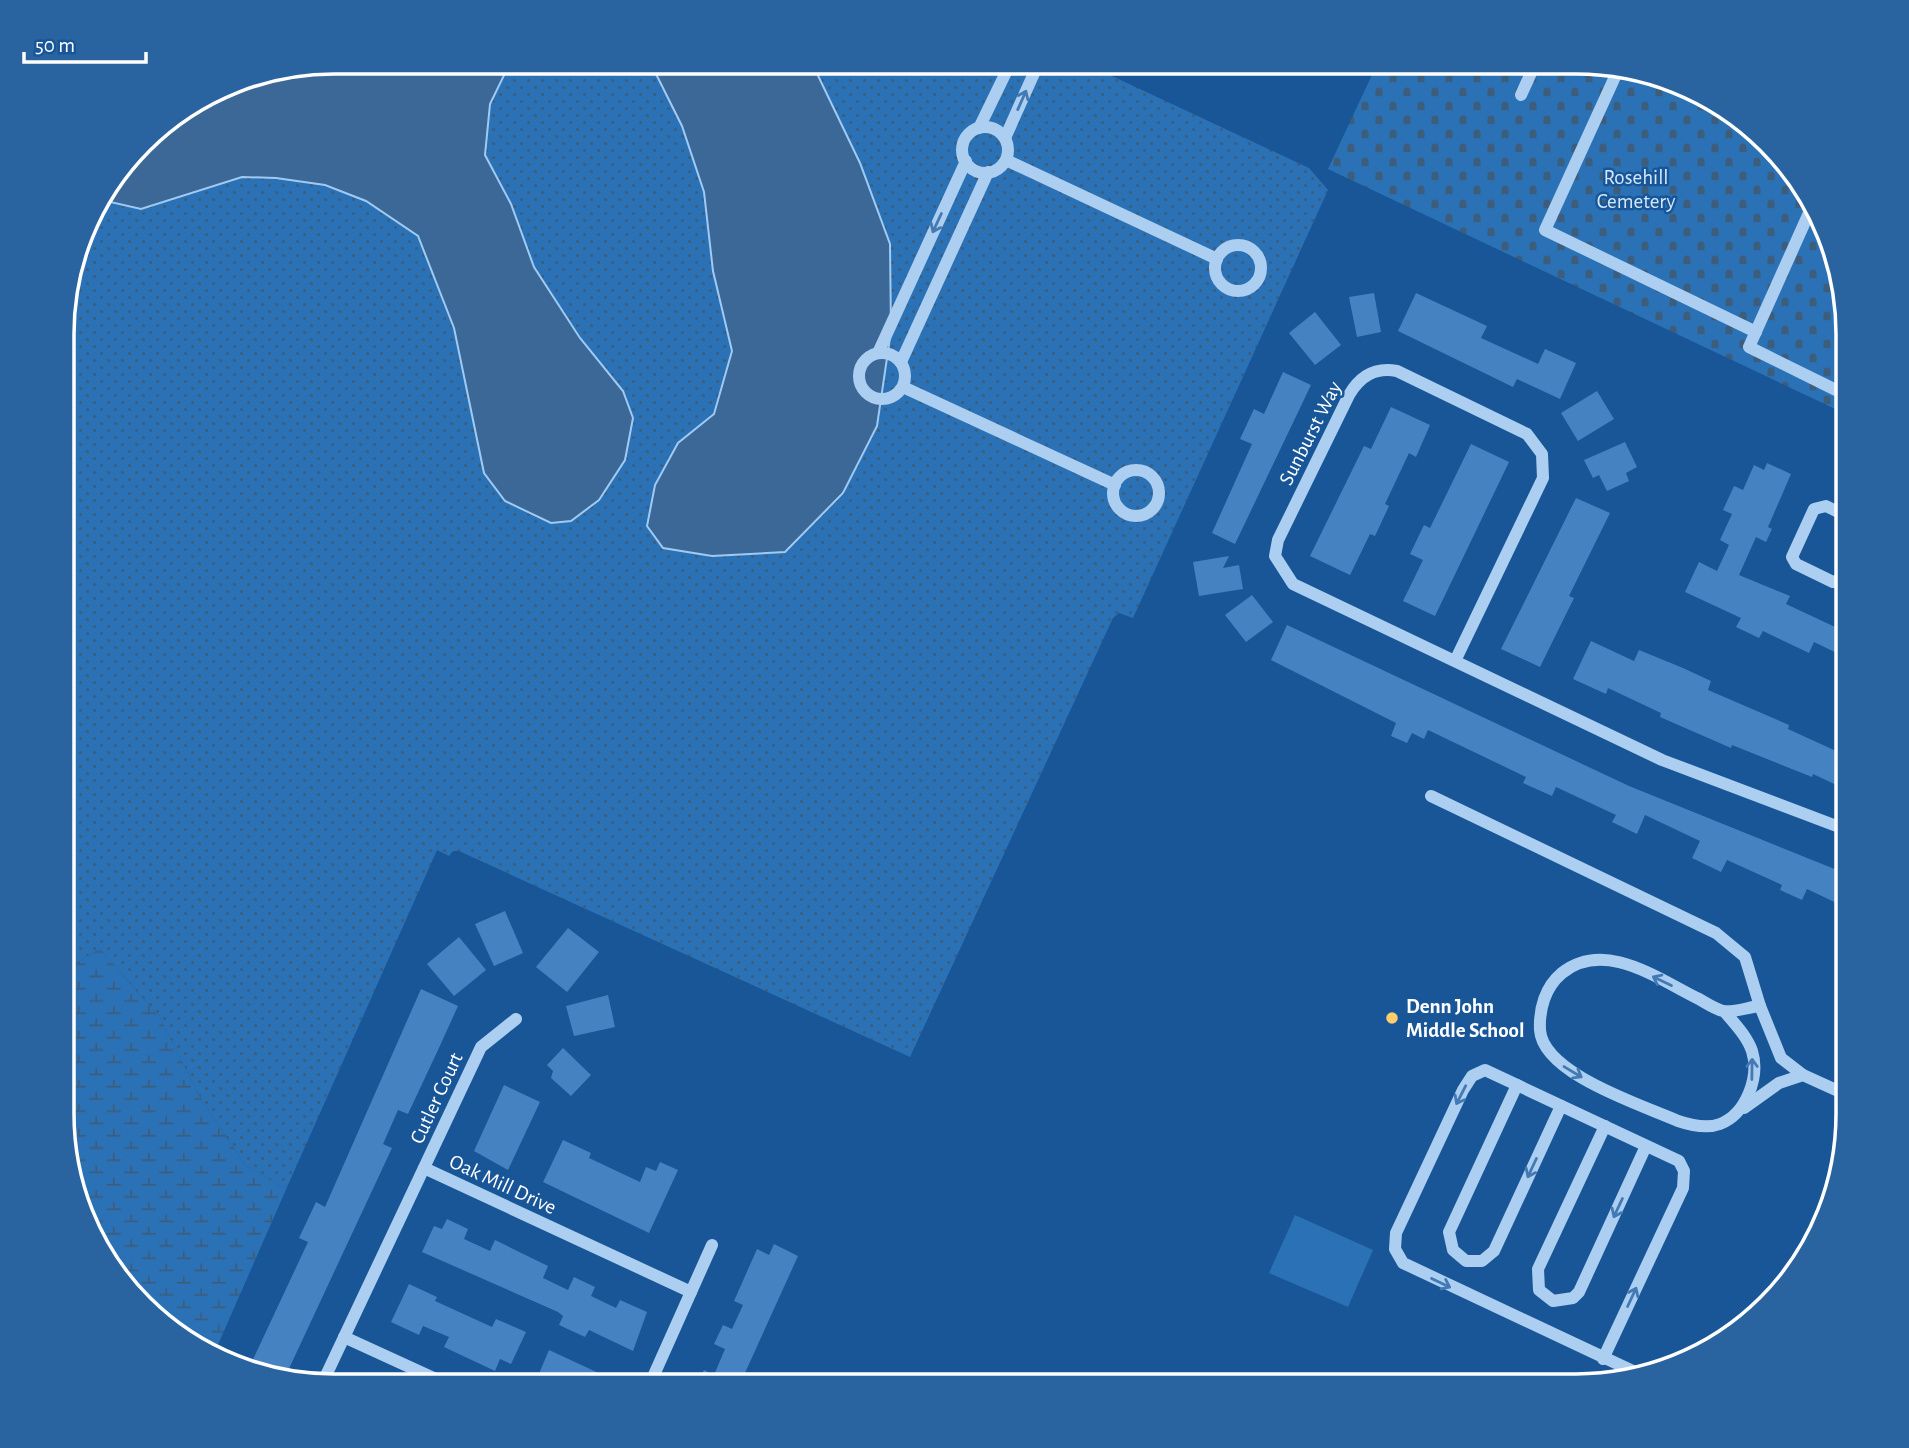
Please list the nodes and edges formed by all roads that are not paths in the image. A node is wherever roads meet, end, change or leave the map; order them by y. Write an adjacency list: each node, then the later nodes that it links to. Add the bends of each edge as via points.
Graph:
1 (1006, 74): 6 (street)
2 (1034, 74): 7 (street, one-way to 2)
3 (1531, 74): 5 (street)
4 (1615, 77): 13 (street, via 1545,230)
5 (1521, 95)
6 (979, 128): 7 (street, via 994,128); 9 (street, via 963,143)
7 (1005, 138): 8 (street)
8 (1006, 160): 10 (street); 12 (street)
9 (966, 161): 10 (street, via 973,169); 14 (street, one-way to 14)
10 (988, 172): 15 (street)
11 (1808, 216): 13 (street)
12 (1217, 259)
13 (1756, 332): 17 (street, via 1749,347)
14 (878, 353): 15 (street, via 893,355); 16 (street, via 860,367 863,390 884,400)
15 (901, 362): 16 (street, via 906,373)
16 (903, 387): 18 (street)
17 (1836, 390)
18 (1115, 485)
19 (1836, 511): 20 (street, via 1826,506 1814,509 1792,557 1797,564)
20 (1836, 581)
21 (1455, 661): 21 (street, Sunburst Way, via 1543,478 1542,454 1537,444 1516,429 1398,371 1374,372 1349,395 1278,540 1275,556 1285,576 1305,592); 23 (street, Sunburst Way, via 1662,760)
22 (1431, 796): 24 (street, via 1716,933 1745,957)
23 (1836, 826)
24 (1760, 1006): 25 (street); 27 (street, via 1781,1058)
25 (1724, 1011): 31 (street, one-way to 25, via 1754,1074 1752,1051); 31 (street, one-way to 31, via 1628,965 1599,957 1575,963 1559,976 1543,1002 1540,1034 1550,1054 1569,1072 1678,1121 1719,1125)
26 (516, 1019): 34 (street, Cutler Court, via 481,1047)
27 (1803, 1075): 29 (street); 31 (street, via 1779,1083)
28 (1517, 1085): 30 (street); 30 (street, one-way to 28, via 1494,1251 1482,1261 1466,1261 1452,1250 1449,1232); 38 (street, one-way to 38, via 1485,1070 1472,1076 1396,1233 1395,1249 1403,1263 1440,1283)
29 (1836, 1090)
30 (1561, 1106): 32 (street)
31 (1738, 1112)
32 (1605, 1126): 33 (street); 33 (street, one-way to 32, via 1579,1292 1573,1298 1553,1301 1539,1290 1538,1269)
33 (1646, 1146): 38 (street, one-way to 33, via 1683,1188 1679,1161)
34 (424, 1168): 36 (street, Oak Mill Drive); 37 (street, Oak Mill Drive)
35 (712, 1245): 36 (street)
36 (691, 1292): 42 (street)
37 (344, 1337): 40 (street, Oak Mill Drive); 41 (street)
38 (1603, 1359): 39 (street)
39 (1628, 1369)
40 (327, 1374)
41 (425, 1374)
42 (654, 1374)

